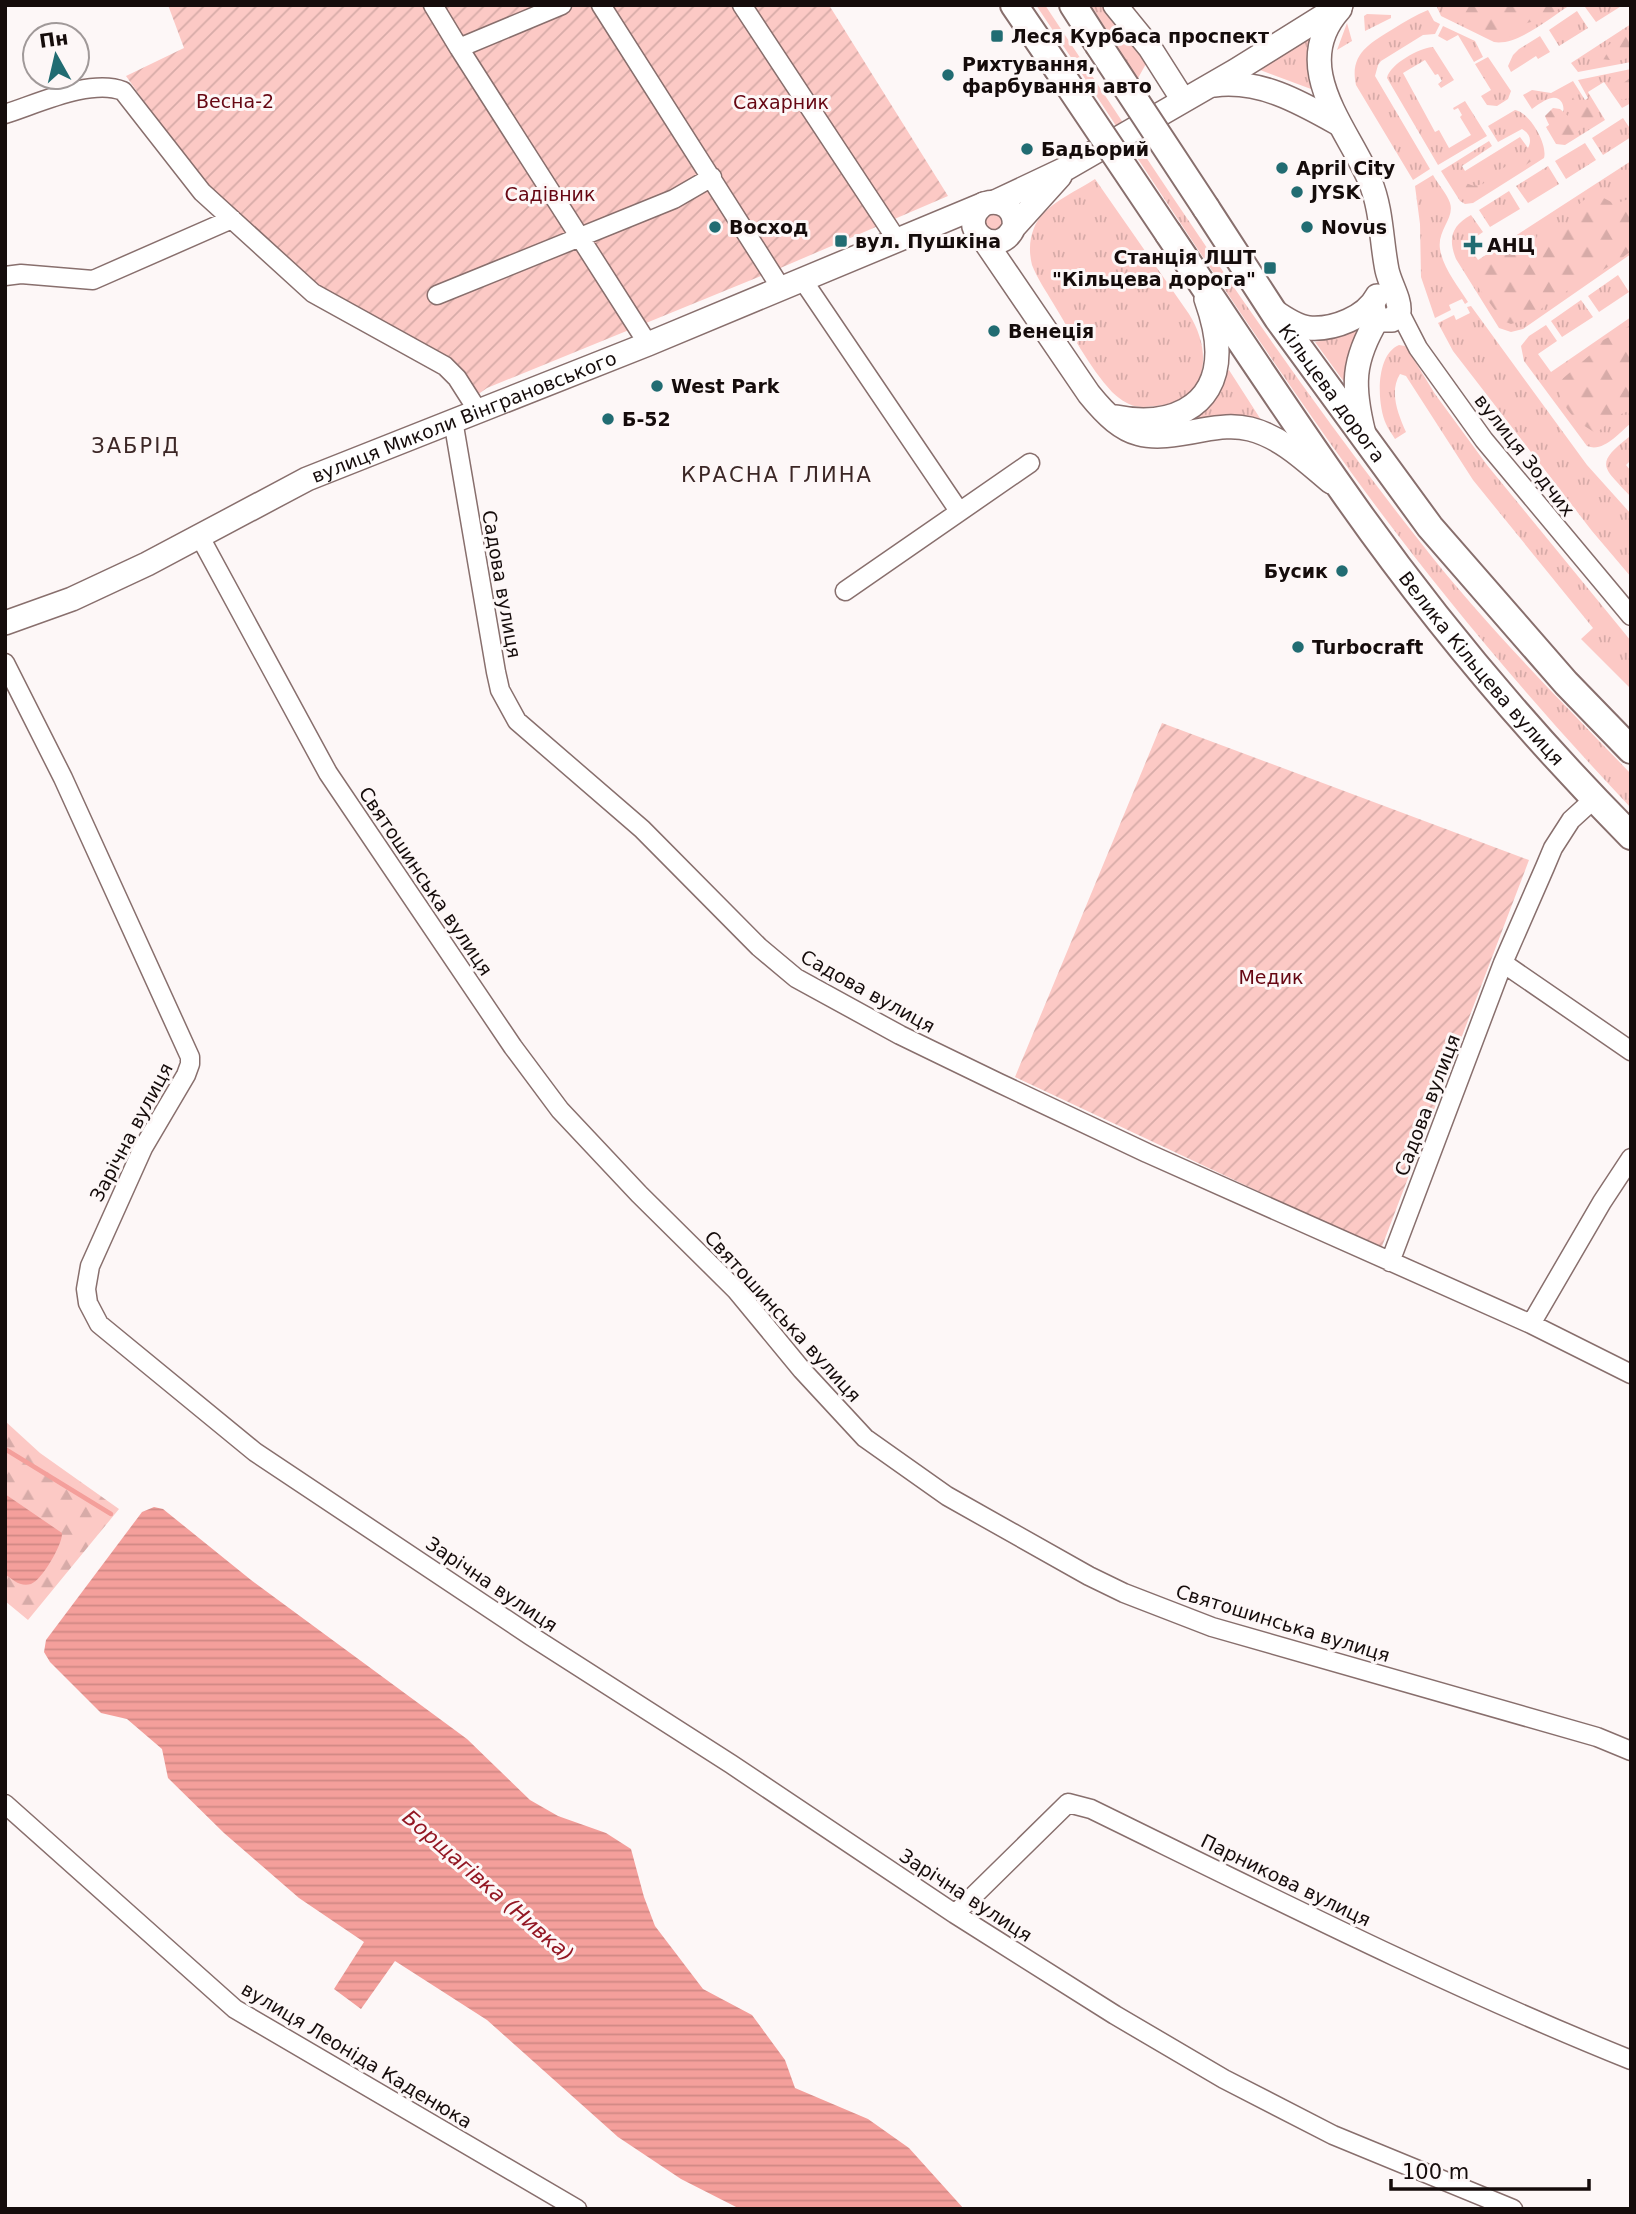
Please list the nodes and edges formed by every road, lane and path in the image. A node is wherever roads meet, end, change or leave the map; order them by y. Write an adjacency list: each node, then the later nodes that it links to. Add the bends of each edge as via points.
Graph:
1 (433, 5): 9 (street)
2 (562, 5): 9 (street)
3 (601, 5): 16 (street)
4 (742, 5): 23 (street)
5 (1014, 5): 25 (highway, bridge)
6 (1073, 5): 29 (highway, Кільцева дорога, bridge)
7 (1115, 5): 12 (main road)
8 (1343, 5): 10 (main road); 14 (main road, via 1322,38 1320,57 1322,80)
9 (459, 48): 21 (street)
10 (1235, 71): 11 (main road); 14 (main road, via 1272,78 1308,94)
11 (1207, 86): 12 (main road); 14 (main road, via 1257,86)
12 (1183, 100): 15 (main road)
13 (5, 114): 18 (street, via 91,88 123,91 202,192)
14 (1335, 117): 30 (main road, via 1376,196 1387,270)
15 (1067, 168): 17 (main road, вулиця Миколи Вінграновського); 20 (main road)
16 (712, 177): 21 (street, via 674,199); 26 (street)
17 (990, 203): 19 (main road, вулиця Миколи Вінграновського); 20 (main road, via 1001,203 1010,210); 22 (main road, via 975,213)
18 (232, 219): 24 (street, via 93,280); 33 (street, via 313,293 444,366)
19 (930, 226): 22 (main road, via 958,227); 23 (main road, вулиця Миколи Вінграновського)
20 (1012, 231): 22 (main road, via 996,242); 28 (main road)
21 (579, 236): 27 (street); 32 (street)
22 (980, 236): 28 (main road)
23 (897, 240): 26 (main road, вулиця Миколи Вінграновського)
24 (5, 276)
25 (1201, 282): 34 (main road, via 1217,343 1216,368 1207,390 1185,411 1171,417 1135,421); 38 (highway)
26 (792, 284): 32 (main road, вулиця Миколи Вінграновського); 39 (street)
27 (437, 295)
28 (1024, 297): 34 (main road, via 1089,394)
29 (1271, 309): 30 (main road, via 1308,328); 36 (highway, Кільцева дорога)
30 (1382, 311): 31 (street, вулиця Зодчих); 31 (street, via 1387,330); 36 (main road, via 1356,367 1355,387)
31 (1411, 335): 42 (street, вулиця Зодчих, via 1484,440)
32 (648, 344): 33 (main road, вулиця Миколи Вінграновського)
33 (478, 411): 35 (main road, вулиця Миколи Вінграновського)
34 (1109, 415): 38 (main road, via 1140,436 1160,438 1233,426 1252,429 1283,444)
35 (453, 420): 40 (main road, вулиця Миколи Вінграновського, via 307,479); 53 (street, Садова вулиця, via 493,658 508,708 516,721 642,829 759,947 796,978 900,1035)
36 (1366, 440): 45 (highway, Кільцева дорога, via 1460,563)
37 (1030, 463): 39 (street)
38 (1344, 492): 48 (highway, Велика Кільцева вулиця, via 1470,658)
39 (959, 511): 41 (street)
40 (200, 537): 43 (main road, вулиця Миколи Вінграновського, via 72,599); 56 (street, Святошинська вулиця, via 328,773 513,1047 560,1110 736,1290 865,1438 947,1496 1136,1598 1212,1627 1597,1737)
41 (845, 591)
42 (1631, 616)
43 (5, 623)
44 (5, 663): 58 (street, Зарічна вулиця, via 63,778 190,1057 186,1075 143,1148 90,1266 88,1303 99,1324 255,1452)
45 (1591, 711): 46 (street); 47 (highway, Кільцева дорога)
46 (1631, 729)
47 (1631, 750)
48 (1594, 799): 49 (highway, Велика Кільцева вулиця); 50 (street, Садова вулиця, via 1571,820 1553,848)
49 (1631, 836)
50 (1503, 963): 51 (street); 53 (street, Садова вулиця)
51 (1631, 1051)
52 (1631, 1158): 54 (street)
53 (1390, 1262): 54 (street, Садова вулиця)
54 (1531, 1324): 55 (street, Садова вулиця)
55 (1631, 1374)
56 (1631, 1751)
57 (5, 1804): 60 (street, вулиця Леоніда Каденюка, via 235,2010)
58 (955, 1914): 59 (street, Парникова вулиця, via 1068,1803 1091,1809 1361,1940); 61 (street, Зарічна вулиця, via 1224,2079 1333,2136)
59 (1631, 2060)
60 (577, 2209)
61 (1513, 2209)

